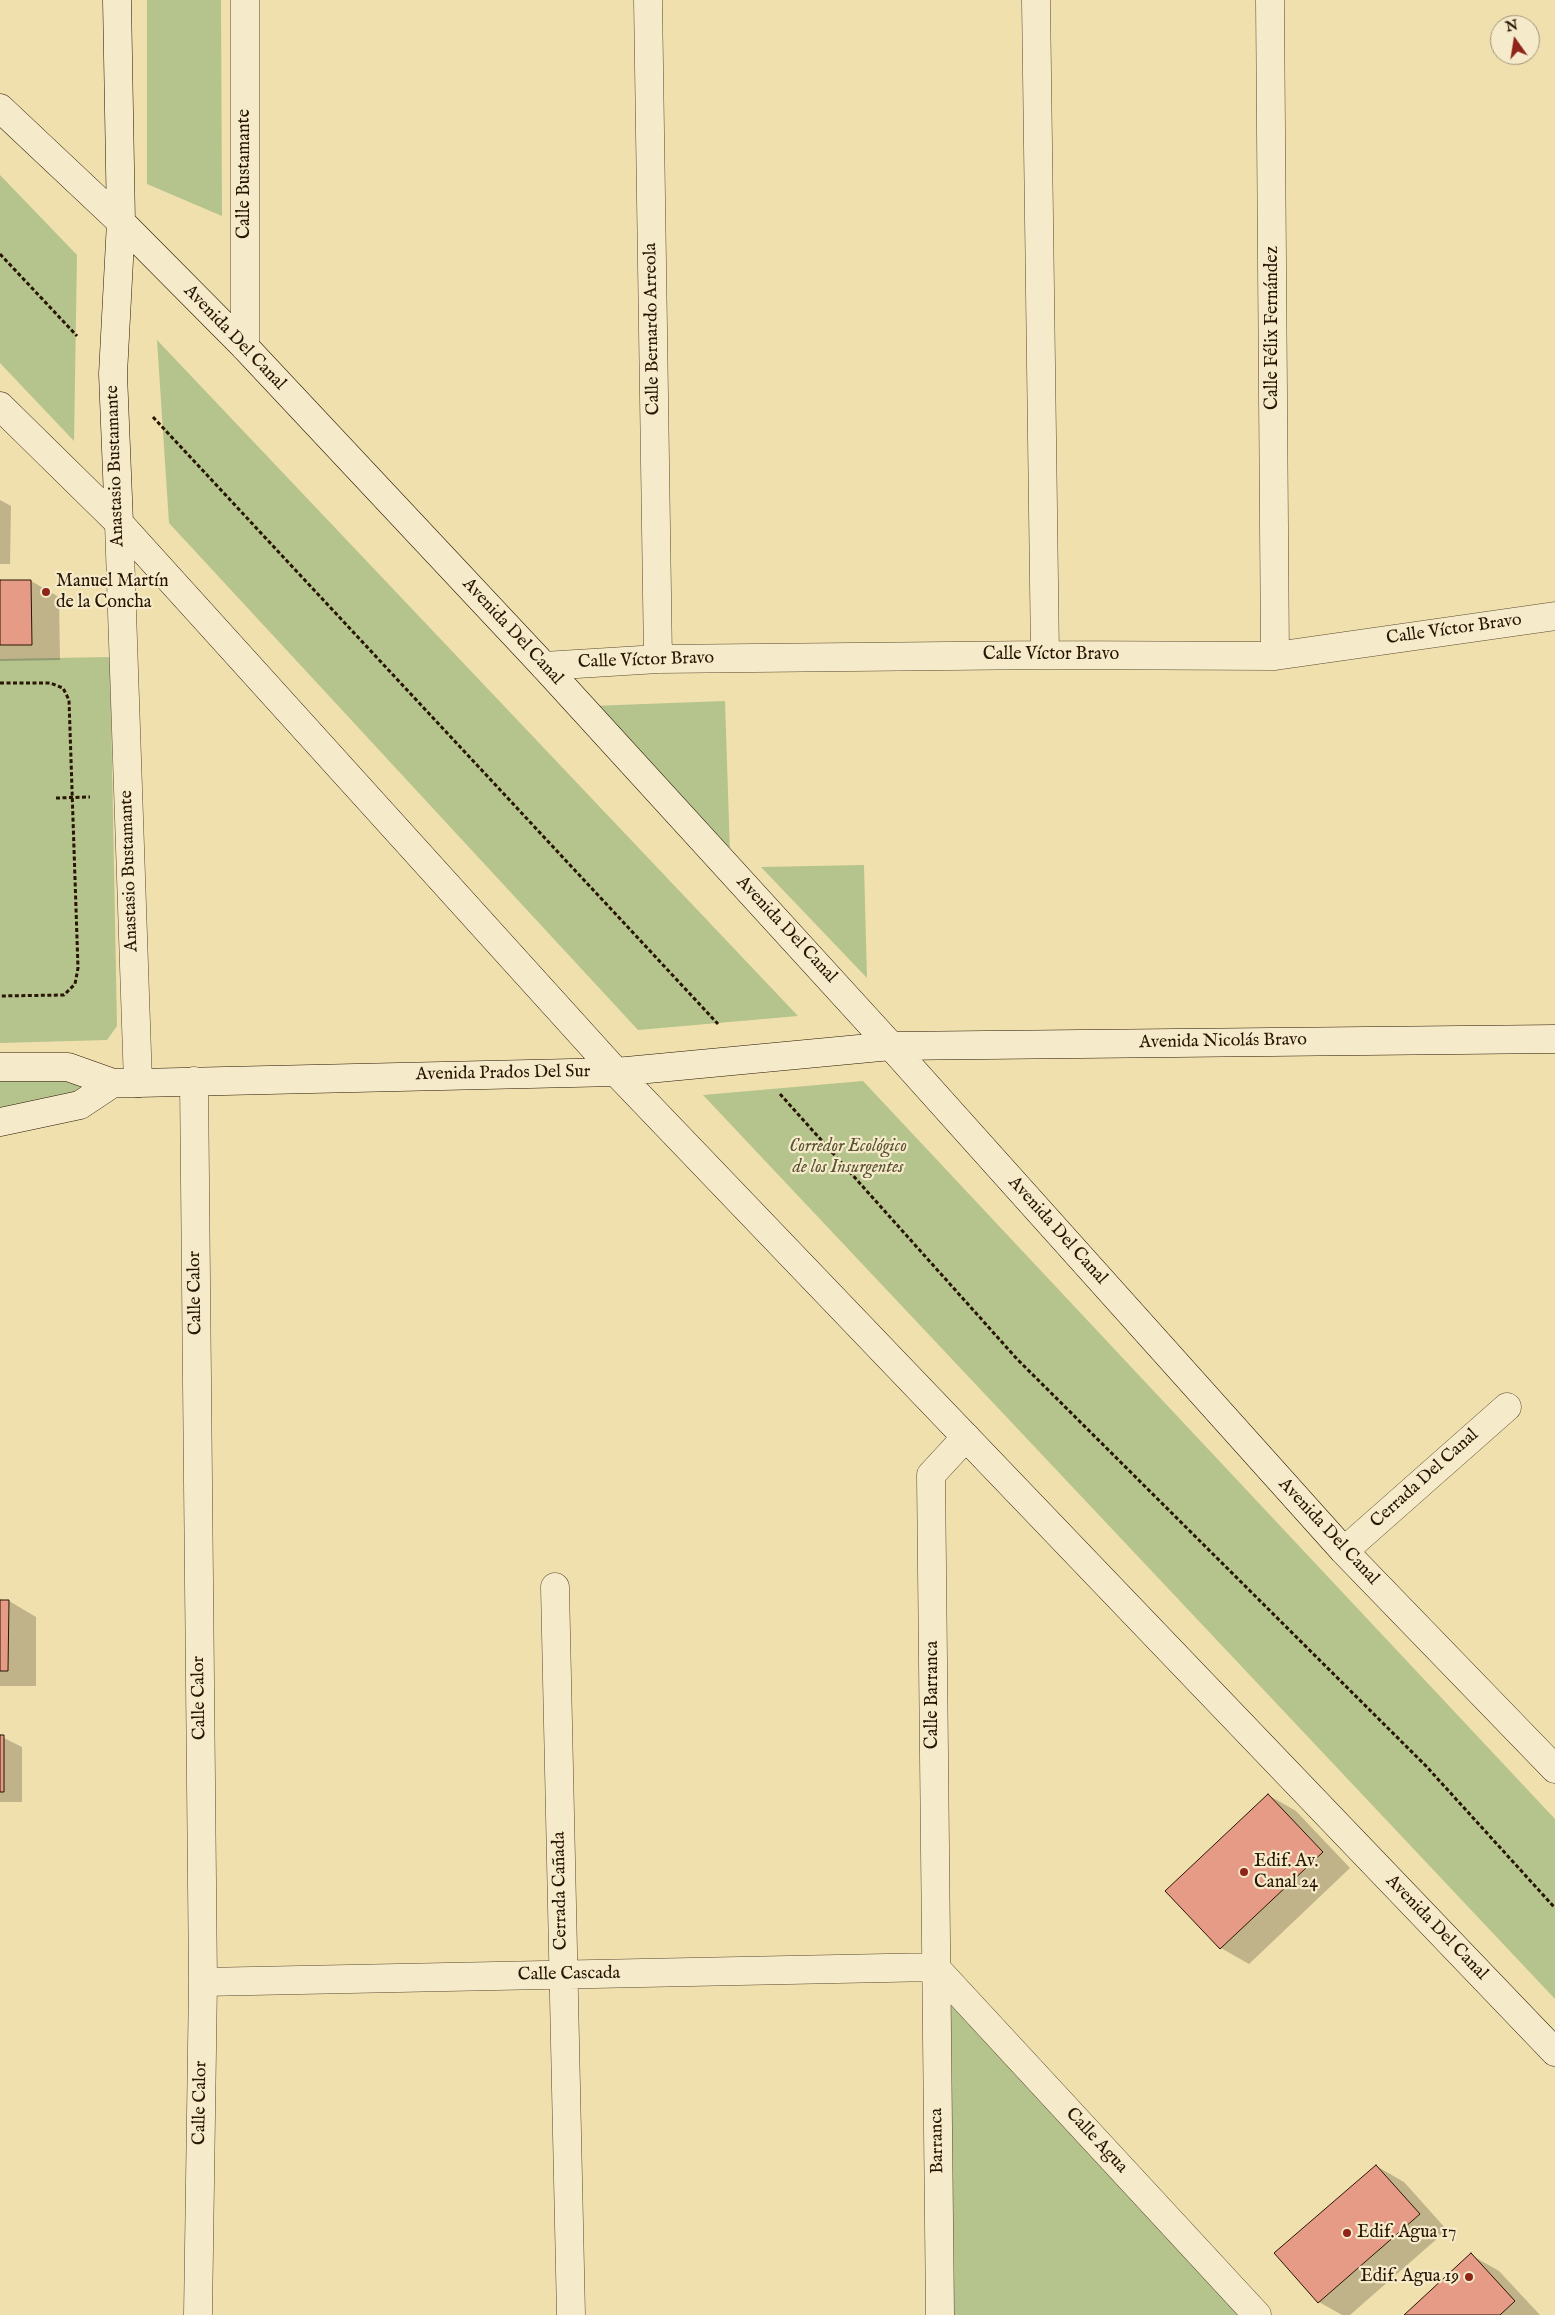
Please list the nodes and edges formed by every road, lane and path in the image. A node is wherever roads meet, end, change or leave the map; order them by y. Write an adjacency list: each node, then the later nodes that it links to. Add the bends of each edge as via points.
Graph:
1 (117, 0): 7 (street, Anastasio Bustamante)
2 (245, 0): 8 (street, Calle Bustamante)
3 (648, 0): 14 (street, Calle Bernardo Arreola)
4 (1036, 0): 12 (street)
5 (1270, 0): 13 (street, Calle Félix Fernández)
6 (0, 108): 7 (street, Avenida Del Canal)
7 (121, 222): 8 (street, Avenida Del Canal); 10 (street, Anastasio Bustamante, via 113,374)
8 (245, 347): 15 (street, Avenida Del Canal)
9 (0, 406): 10 (street, Avenida Del Canal)
10 (119, 523): 23 (street, Avenida Del Canal); 25 (street, Anastasio Bustamante)
11 (1555, 616): 13 (street, Calle Víctor Bravo)
12 (1045, 654): 13 (street, Calle Víctor Bravo); 14 (street, Calle Víctor Bravo)
13 (1275, 656)
14 (658, 659): 15 (street, Calle Víctor Bravo)
15 (544, 666): 21 (street, Avenida Del Canal)
16 (0, 683): 19 (path, via 50,683 63,688 69,700 78,968 75,984 64,995)
17 (98, 796): 18 (path)
18 (56, 798)
19 (0, 996)
20 (1555, 1039): 21 (street, Avenida Nicolás Bravo)
21 (892, 1046): 23 (street, Avenida Prados Del Sur); 29 (street, Avenida Del Canal)
22 (0, 1067): 25 (street, Avenida Prados Del Sur, via 68,1067)
23 (616, 1072): 24 (street, Avenida Prados Del Sur); 28 (street, Avenida Del Canal)
24 (194, 1081): 25 (street, Avenida Prados Del Sur); 34 (street, Calle Calor)
25 (125, 1083): 26 (street, via 80,1105)
26 (0, 1122)
27 (1507, 1407): 29 (street, Cerrada Del Canal)
28 (966, 1437): 32 (street, Calle Barranca, via 931,1475); 35 (street, Avenida Del Canal)
29 (1344, 1551): 31 (street, Avenida Del Canal)
30 (555, 1587): 33 (street, Cerrada Cañada)
31 (1555, 1769)
32 (935, 1967): 33 (street, Calle Cascada); 38 (street, Barranca); 39 (street, Calle Agua)
33 (563, 1975): 34 (street, Calle Cascada); 37 (street, Cerrada Cañada)
34 (203, 1982): 36 (street, Calle Calor)
35 (1555, 2052)
36 (198, 2315)
37 (571, 2315)
38 (940, 2315)
39 (1257, 2315)

